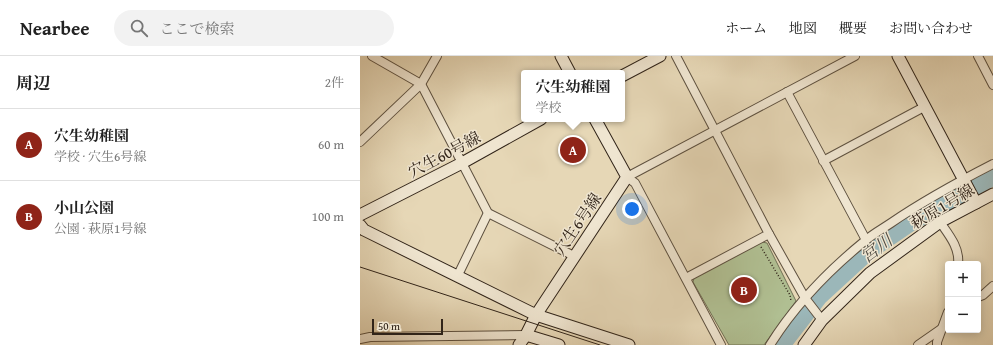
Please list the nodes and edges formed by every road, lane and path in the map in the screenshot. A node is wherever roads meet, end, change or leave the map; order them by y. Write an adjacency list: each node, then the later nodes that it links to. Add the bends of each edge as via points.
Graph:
1 (372, 56): 11 (street)
2 (438, 56): 11 (street)
3 (561, 56): 9 (street)
4 (660, 56): 10 (street)
5 (676, 56): 17 (street)
6 (855, 56): 13 (street)
7 (898, 56): 14 (street)
8 (978, 56): 12 (street)
9 (568, 70)
10 (625, 74)
11 (421, 84): 18 (street); 20 (street)
12 (993, 85)
13 (787, 92): 17 (street); 19 (street)
14 (924, 107): 19 (street); 23 (street)
15 (536, 122): 20 (street, 穴生60号線)
16 (597, 122): 22 (street)
17 (714, 131): 22 (street); 30 (street)
18 (360, 142)
19 (823, 161): 32 (street)
20 (462, 163): 26 (street); 27 (street, 穴生60号線)
21 (993, 164): 23 (street)
22 (627, 177): 33 (street, 穴生6号線); 36 (street, via 635,183)
23 (964, 181): 25 (street); 32 (street, via 913,208)
24 (993, 194): 25 (street, 萩原1号線)
25 (975, 201): 28 (street, 萩原1号線)
26 (488, 213): 33 (street); 35 (street)
27 (360, 215)
28 (940, 222): 34 (street, via 955,245); 43 (street, 萩原1号線, via 870,273)
29 (360, 225): 35 (street, via 364,230)
30 (769, 234): 31 (street); 39 (street)
31 (757, 240): 36 (street); 40 (path, via 790,296)
32 (866, 240): 39 (street)
33 (574, 256): 41 (street, 穴生6号線)
34 (958, 261)
35 (458, 275): 41 (street)
36 (686, 278): 50 (street)
37 (993, 286): 38 (street)
38 (981, 296)
39 (805, 298): 43 (street); 51 (street)
40 (791, 302)
41 (536, 315): 45 (street, 穴生6号線); 49 (street)
42 (945, 319): 44 (street)
43 (822, 320): 52 (street, 萩原1号線)
44 (941, 329): 53 (street); 54 (street)
45 (526, 335): 46 (street); 47 (street, 穴生6号線); 48 (street)
46 (360, 340)
47 (520, 345)
48 (559, 345)
49 (629, 345)
50 (721, 345)
51 (770, 345)
52 (804, 345)
53 (918, 345)
54 (937, 345)

